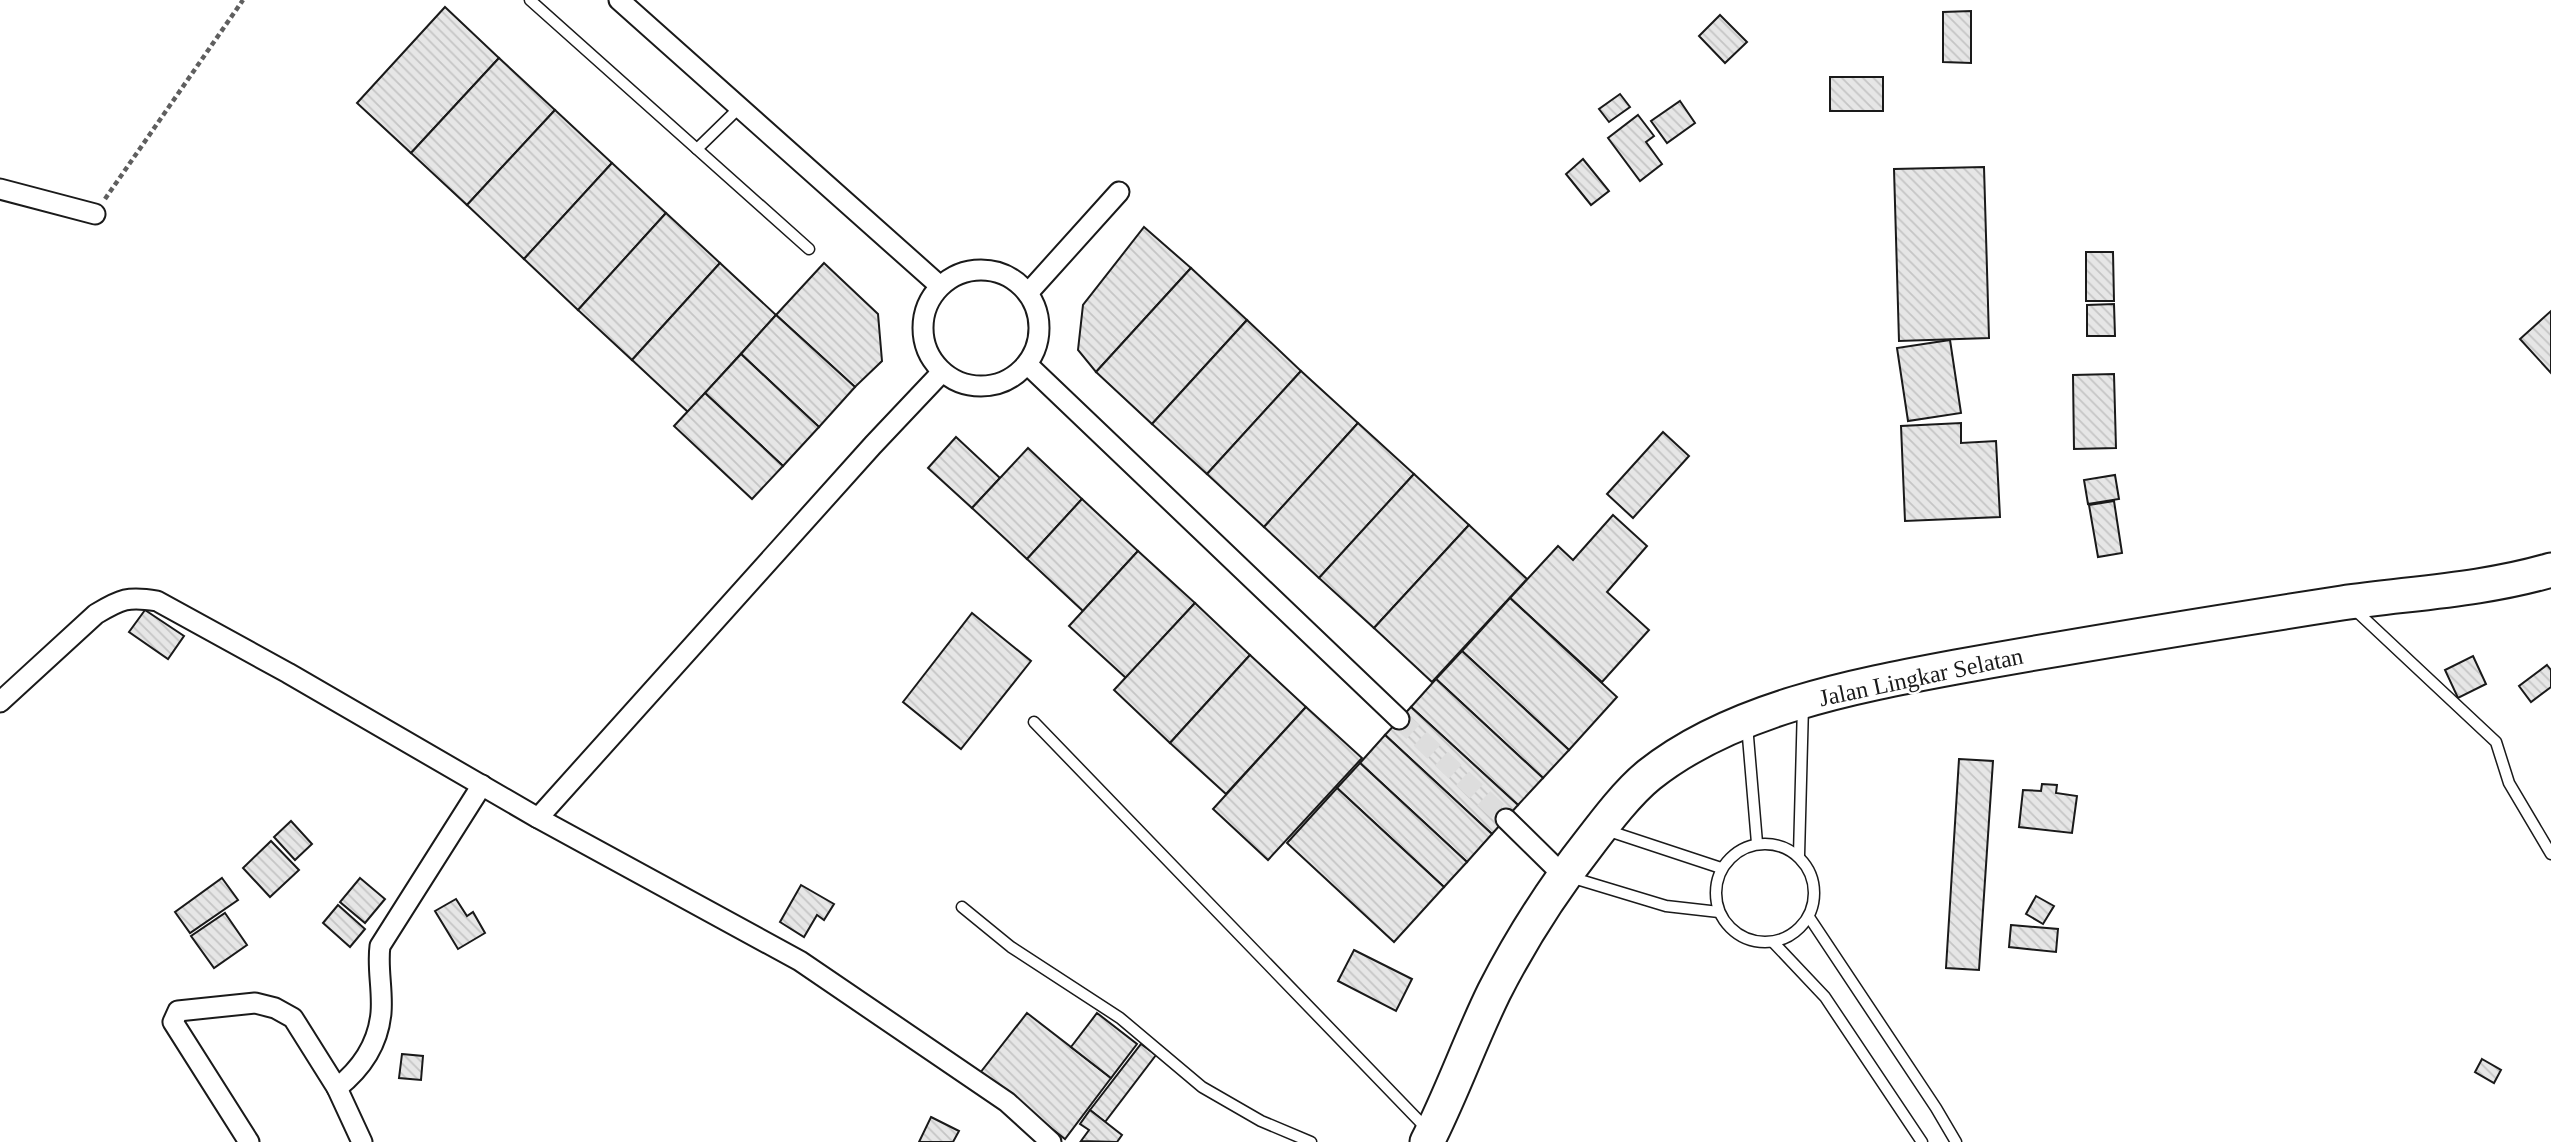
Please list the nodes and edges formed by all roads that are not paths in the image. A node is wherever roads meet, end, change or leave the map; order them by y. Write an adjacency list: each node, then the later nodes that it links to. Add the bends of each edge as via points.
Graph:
1 (530, 0): 4 (lane)
2 (619, 0): 3 (street)
3 (739, 108): 4 (lane); 9 (street)
4 (697, 149): 8 (lane)
5 (0, 190): 7 (street)
6 (1119, 192): 10 (street)
7 (94, 215)
8 (808, 249)
9 (940, 286): 10 (street, via 958,273 979,269 1006,275); 12 (street, via 926,309 924,336 930,357)
10 (1028, 293): 11 (street, via 1039,316 1038,341)
11 (1027, 364): 12 (street, via 1002,383 981,387 960,383); 17 (street)
12 (942, 372): 21 (street)
13 (2551, 570): 14 (highway, Jalan Lingkar Selatan, via 2513,581)
14 (2346, 603): 16 (highway, Jalan Lingkar Selatan, via 1873,682); 25 (lane, via 2496,742 2509,783)
15 (0, 702): 20 (street, via 113,603 133,597 157,601)
16 (1803, 702): 18 (highway, Jalan Lingkar Selatan); 26 (lane)
17 (1399, 719)
18 (1747, 721): 23 (highway, Jalan Lingkar Selatan, via 1699,743 1648,776); 24 (lane)
19 (1034, 722): 34 (lane)
20 (482, 785): 21 (street); 33 (street, via 380,946 381,1012 375,1035 357,1072)
21 (538, 818): 37 (street, via 800,961 1007,1102)
22 (1506, 819): 28 (street)
23 (1601, 828): 27 (lane); 28 (highway, Jalan Lingkar Selatan)
24 (1757, 843): 26 (lane, via 1779,845); 27 (lane, via 1736,852)
25 (2551, 854)
26 (1798, 855): 31 (lane, via 1811,874 1815,896)
27 (1721, 868): 30 (lane, via 1715,890)
28 (1564, 876): 30 (lane, via 1666,906); 34 (highway, Jalan Lingkar Selatan, via 1494,993)
29 (962, 907): 38 (lane, via 1012,947 1120,1018 1202,1087 1261,1121)
30 (1718, 912): 32 (lane, via 1731,930 1751,941)
31 (1809, 917): 32 (lane, via 1794,934); 40 (lane)
32 (1773, 943): 39 (lane, via 1825,997)
33 (337, 1088): 35 (street, via 293,1018 275,1008 255,1003 178,1011 173,1022); 36 (street)
34 (1429, 1138)
35 (249, 1142)
36 (362, 1142)
37 (1051, 1142)
38 (1311, 1142)
39 (1922, 1142)
40 (1956, 1142)

